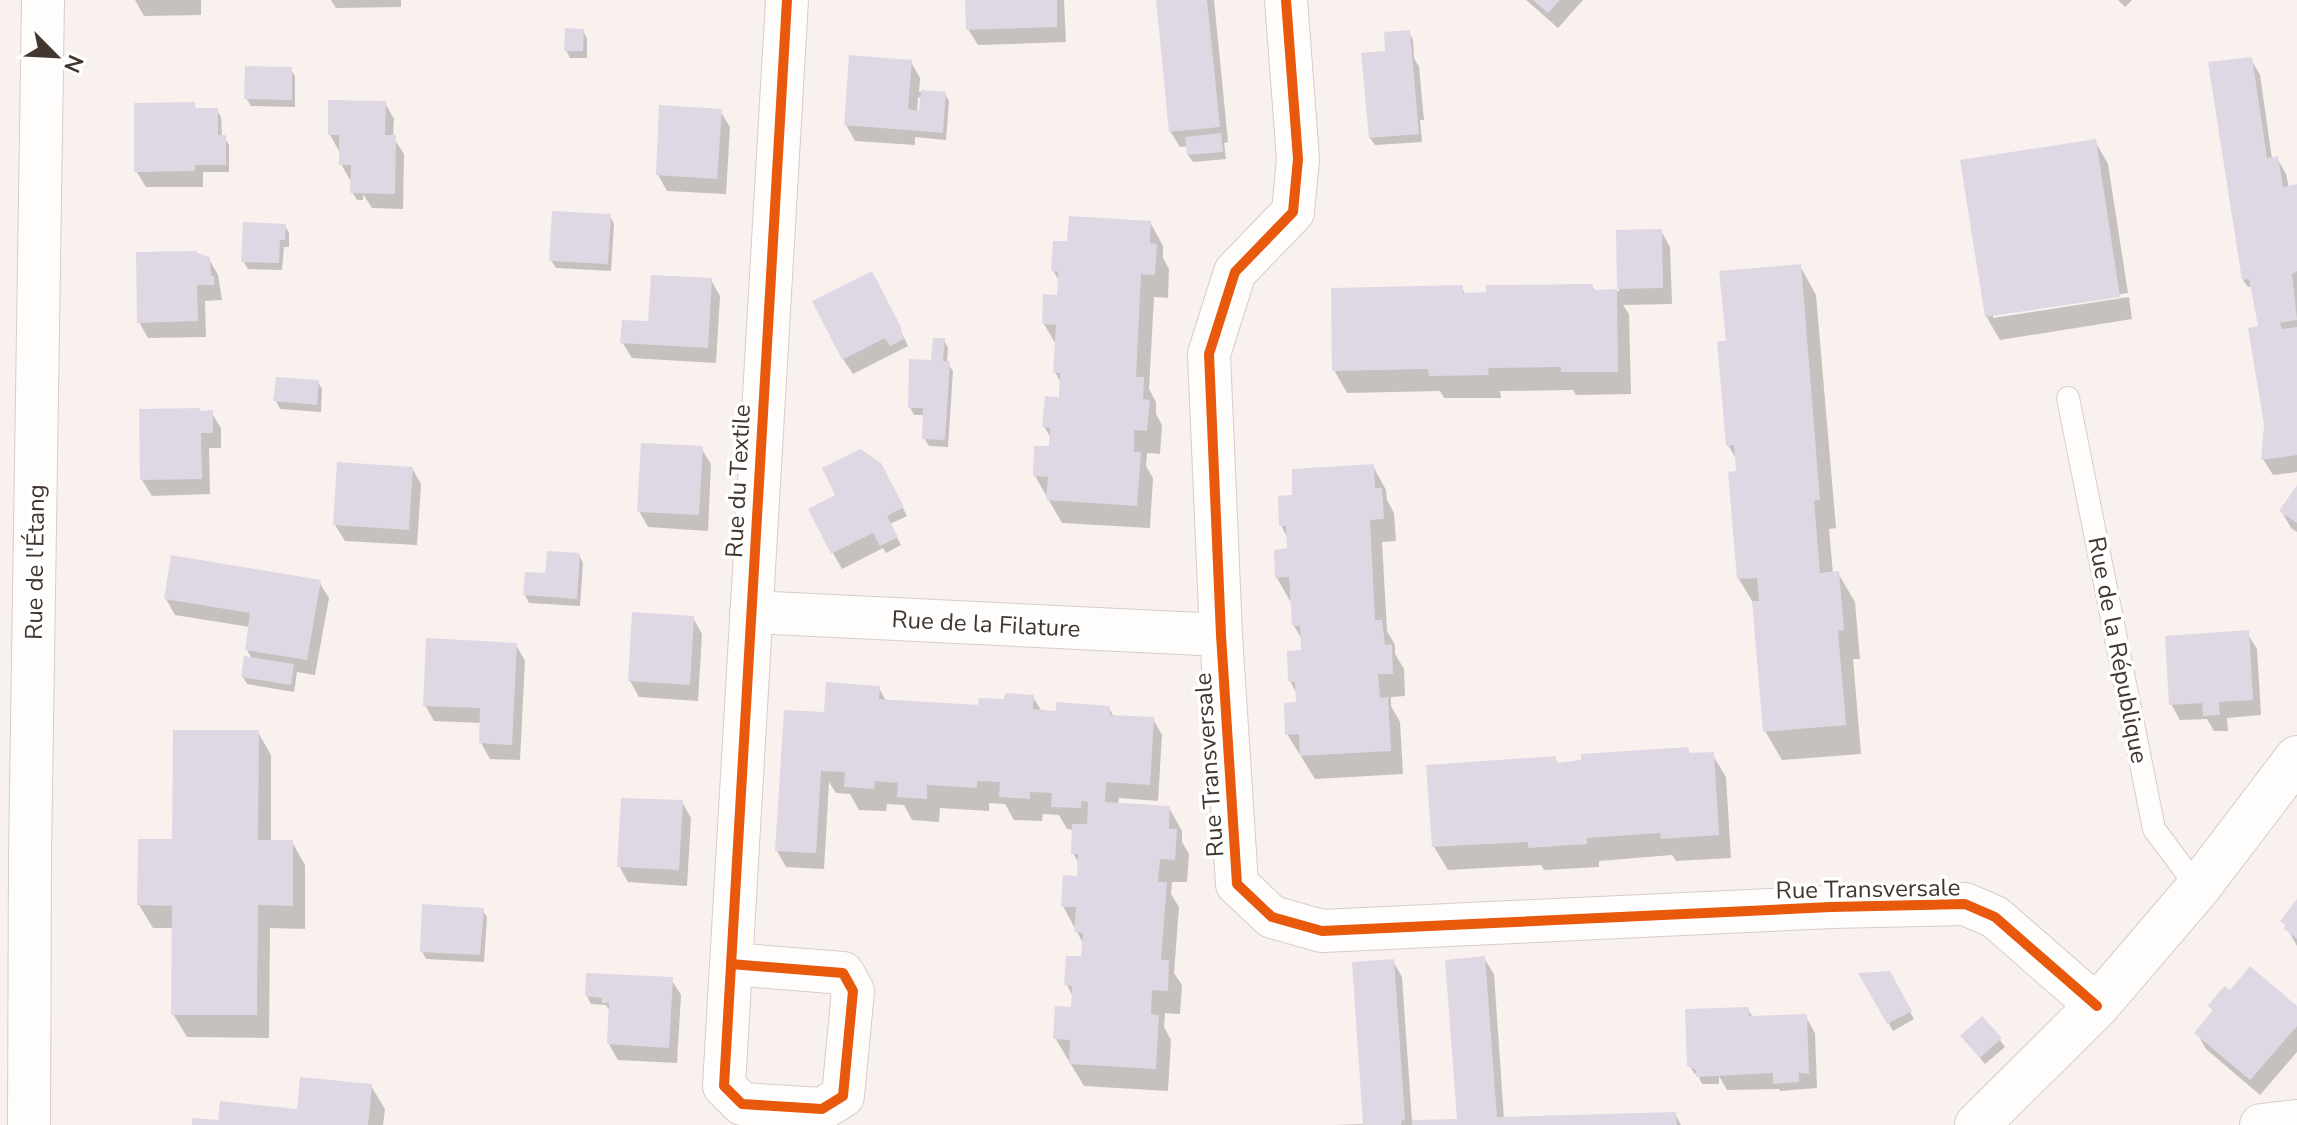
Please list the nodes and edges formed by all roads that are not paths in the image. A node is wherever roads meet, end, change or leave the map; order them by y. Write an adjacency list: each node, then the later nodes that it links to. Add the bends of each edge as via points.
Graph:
1 (43, 0): 8 (street, Rue de l'Étang)
2 (787, 0): 5 (street, Rue du Textile)
3 (1286, 0): 6 (street, Rue Transversale, via 1298,159 1293,212 1235,272 1209,354)
4 (2068, 398): 9 (lane, Rue de la République, via 2154,829)
5 (751, 612): 6 (street, Rue de la Filature); 10 (street, Rue du Textile)
6 (1221, 635): 11 (street, Rue Transversale, via 1237,884 1272,917 1322,931 1965,904 1995,917)
7 (2297, 758): 9 (main road)
8 (16, 805): 14 (street, Rue de l'Étang)
9 (2198, 888): 11 (main road)
10 (731, 964)
11 (2097, 1006): 13 (main road)
12 (2297, 1121): 15 (street)
13 (1981, 1124)
14 (29, 1125)
15 (2261, 1125)

